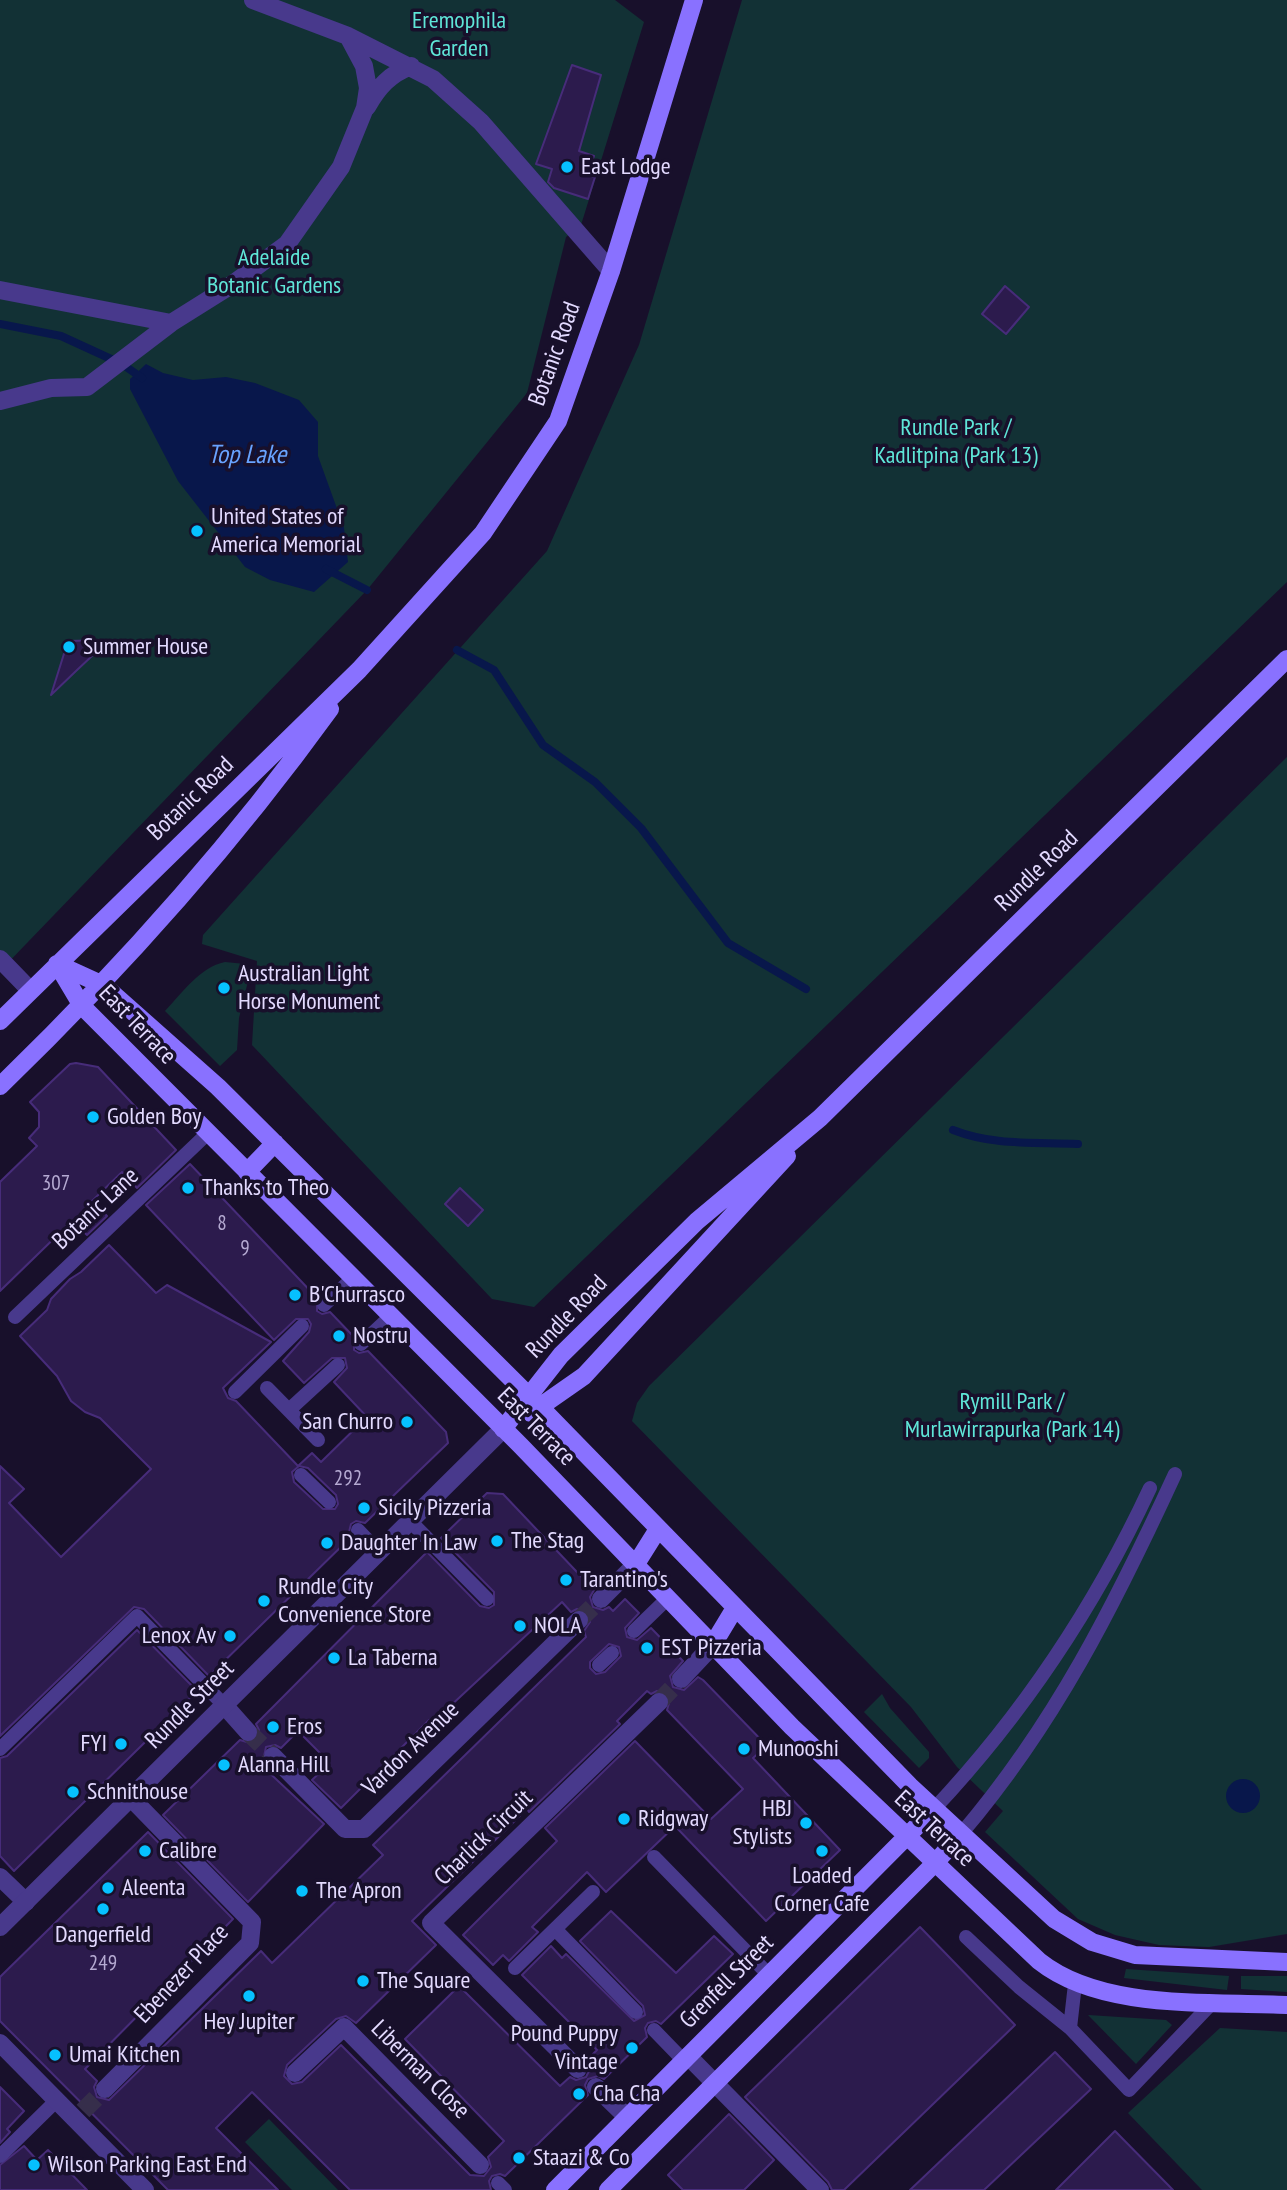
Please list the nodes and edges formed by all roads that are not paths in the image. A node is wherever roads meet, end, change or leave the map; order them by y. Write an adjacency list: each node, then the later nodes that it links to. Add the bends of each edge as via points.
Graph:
1 (253, 0): 3 (street)
2 (692, 1): 6 (main road, Botanic Road)
3 (348, 37): 4 (street); 5 (street, via 367,79)
4 (411, 66): 5 (street, via 379,87); 6 (street, via 443,86 481,122)
5 (361, 120): 8 (street, via 329,187 287,244)
6 (611, 271): 11 (main road, Botanic Road, via 558,421 482,533)
7 (0, 290): 8 (street)
8 (171, 323): 9 (street, via 87,387 51,388)
9 (0, 401)
10 (1287, 660): 19 (main road, Rundle Road)
11 (359, 670): 13 (main road, Botanic Road); 14 (main road, Botanic Road, via 251,816)
12 (0, 959): 15 (street)
13 (57, 964): 14 (main road, East Terrace); 15 (main road, Botanic Road); 16 (main road, East Terrace)
14 (103, 985): 16 (main road, Botanic Road); 21 (main road, East Terrace)
15 (30, 990): 17 (main road, Botanic Road)
16 (82, 1006): 18 (main road, Botanic Road); 20 (main road, East Terrace)
17 (0, 1021)
18 (0, 1086)
19 (820, 1118): 32 (main road, Rundle Road, via 697,1221 561,1355); 33 (main road, Rundle Road, via 592,1368)
20 (208, 1133): 22 (main road, East Terrace); 26 (lane, Botanic Lane)
21 (275, 1143): 22 (main road); 32 (main road, East Terrace)
22 (247, 1172): 23 (main road, East Terrace)
23 (353, 1278): 24 (lane); 25 (main road, East Terrace)
24 (324, 1305)
25 (391, 1316): 28 (lane); 35 (main road, East Terrace)
26 (15, 1317)
27 (302, 1326): 31 (lane)
28 (361, 1344)
29 (338, 1365): 34 (lane)
30 (267, 1388): 34 (lane)
31 (234, 1392)
32 (527, 1395): 33 (main road, East Terrace); 35 (main road, Rundle Road)
33 (541, 1408): 35 (main road, Rundle Road); 42 (main road, East Terrace)
34 (289, 1410): 36 (lane)
35 (503, 1429): 41 (street, Rundle Street); 47 (main road, East Terrace)
36 (318, 1440)
37 (1175, 1474): 46 (lane)
38 (301, 1475): 40 (lane)
39 (1150, 1488): 44 (lane)
40 (329, 1502)
41 (410, 1521): 45 (street, Rundle Street); 49 (lane)
42 (658, 1529): 47 (main road); 51 (main road, East Terrace)
43 (358, 1531): 45 (lane)
44 (1121, 1548): 46 (lane); 64 (lane, via 1091,1605 1034,1692)
45 (379, 1552): 59 (street, Rundle Street)
46 (1137, 1556): 65 (lane, via 1095,1640 1031,1743)
47 (636, 1564): 48 (main road, East Terrace); 50 (street)
48 (668, 1598): 53 (lane); 54 (main road, East Terrace)
49 (486, 1599)
50 (601, 1599)
51 (735, 1608): 54 (main road); 64 (main road, East Terrace)
52 (579, 1620): 62 (street, Vardon Avenue, via 364,1829 345,1829)
53 (634, 1631)
54 (712, 1646): 57 (street); 66 (main road, East Terrace)
55 (612, 1653): 56 (lane)
56 (599, 1665)
57 (681, 1679)
58 (659, 1702): 86 (street, Charlick Circuit, via 431,1923)
59 (224, 1706): 60 (street); 61 (lane, via 137,1616); 63 (street, Rundle Street)
60 (248, 1732)
61 (0, 1749)
62 (273, 1756)
63 (131, 1798): 71 (street, Rundle Street); 90 (street, Ebenezer Place, via 252,1922 250,1943)
64 (934, 1809): 65 (main road, East Terrace); 66 (main road, Grenfell Street)
65 (961, 1834): 68 (main road); 75 (main road, East Terrace, via 1054,1919 1092,1942 1135,1955)
66 (906, 1838): 68 (main road, East Terrace); 77 (main road, Grenfell Street)
67 (654, 1857): 77 (lane)
68 (935, 1863): 78 (main road, East Terrace, via 1039,1961); 88 (main road)
69 (0, 1877): 71 (street)
70 (593, 1892): 73 (lane)
71 (26, 1902): 72 (street, Rundle Street)
72 (0, 1927)
73 (555, 1929): 76 (lane); 81 (lane)
74 (966, 1937): 82 (lane)
75 (1287, 1962)
76 (515, 1968)
77 (769, 1975): 85 (main road, Grenfell Street)
78 (1075, 1984): 79 (main road, East Terrace, via 1149,1998); 82 (lane)
79 (1213, 2002): 80 (main road, East Terrace); 82 (lane, via 1129,2090)
80 (1287, 2005)
81 (636, 2012)
82 (1070, 2028)
83 (654, 2030): 85 (lane)
84 (0, 2043): 91 (street)
85 (686, 2058): 88 (street); 92 (main road, Grenfell Street)
86 (578, 2069)
87 (295, 2073): 94 (street, Liberman Close, via 344,2027)
88 (715, 2083): 97 (main road); 98 (street)
89 (596, 2087): 92 (street)
90 (105, 2089)
91 (56, 2101): 93 (lane); 95 (street, via 79,2115)
92 (627, 2117): 96 (main road, Grenfell Street)
93 (0, 2156)
94 (480, 2165)
95 (145, 2190)
96 (555, 2190)
97 (608, 2190)
98 (820, 2190)

